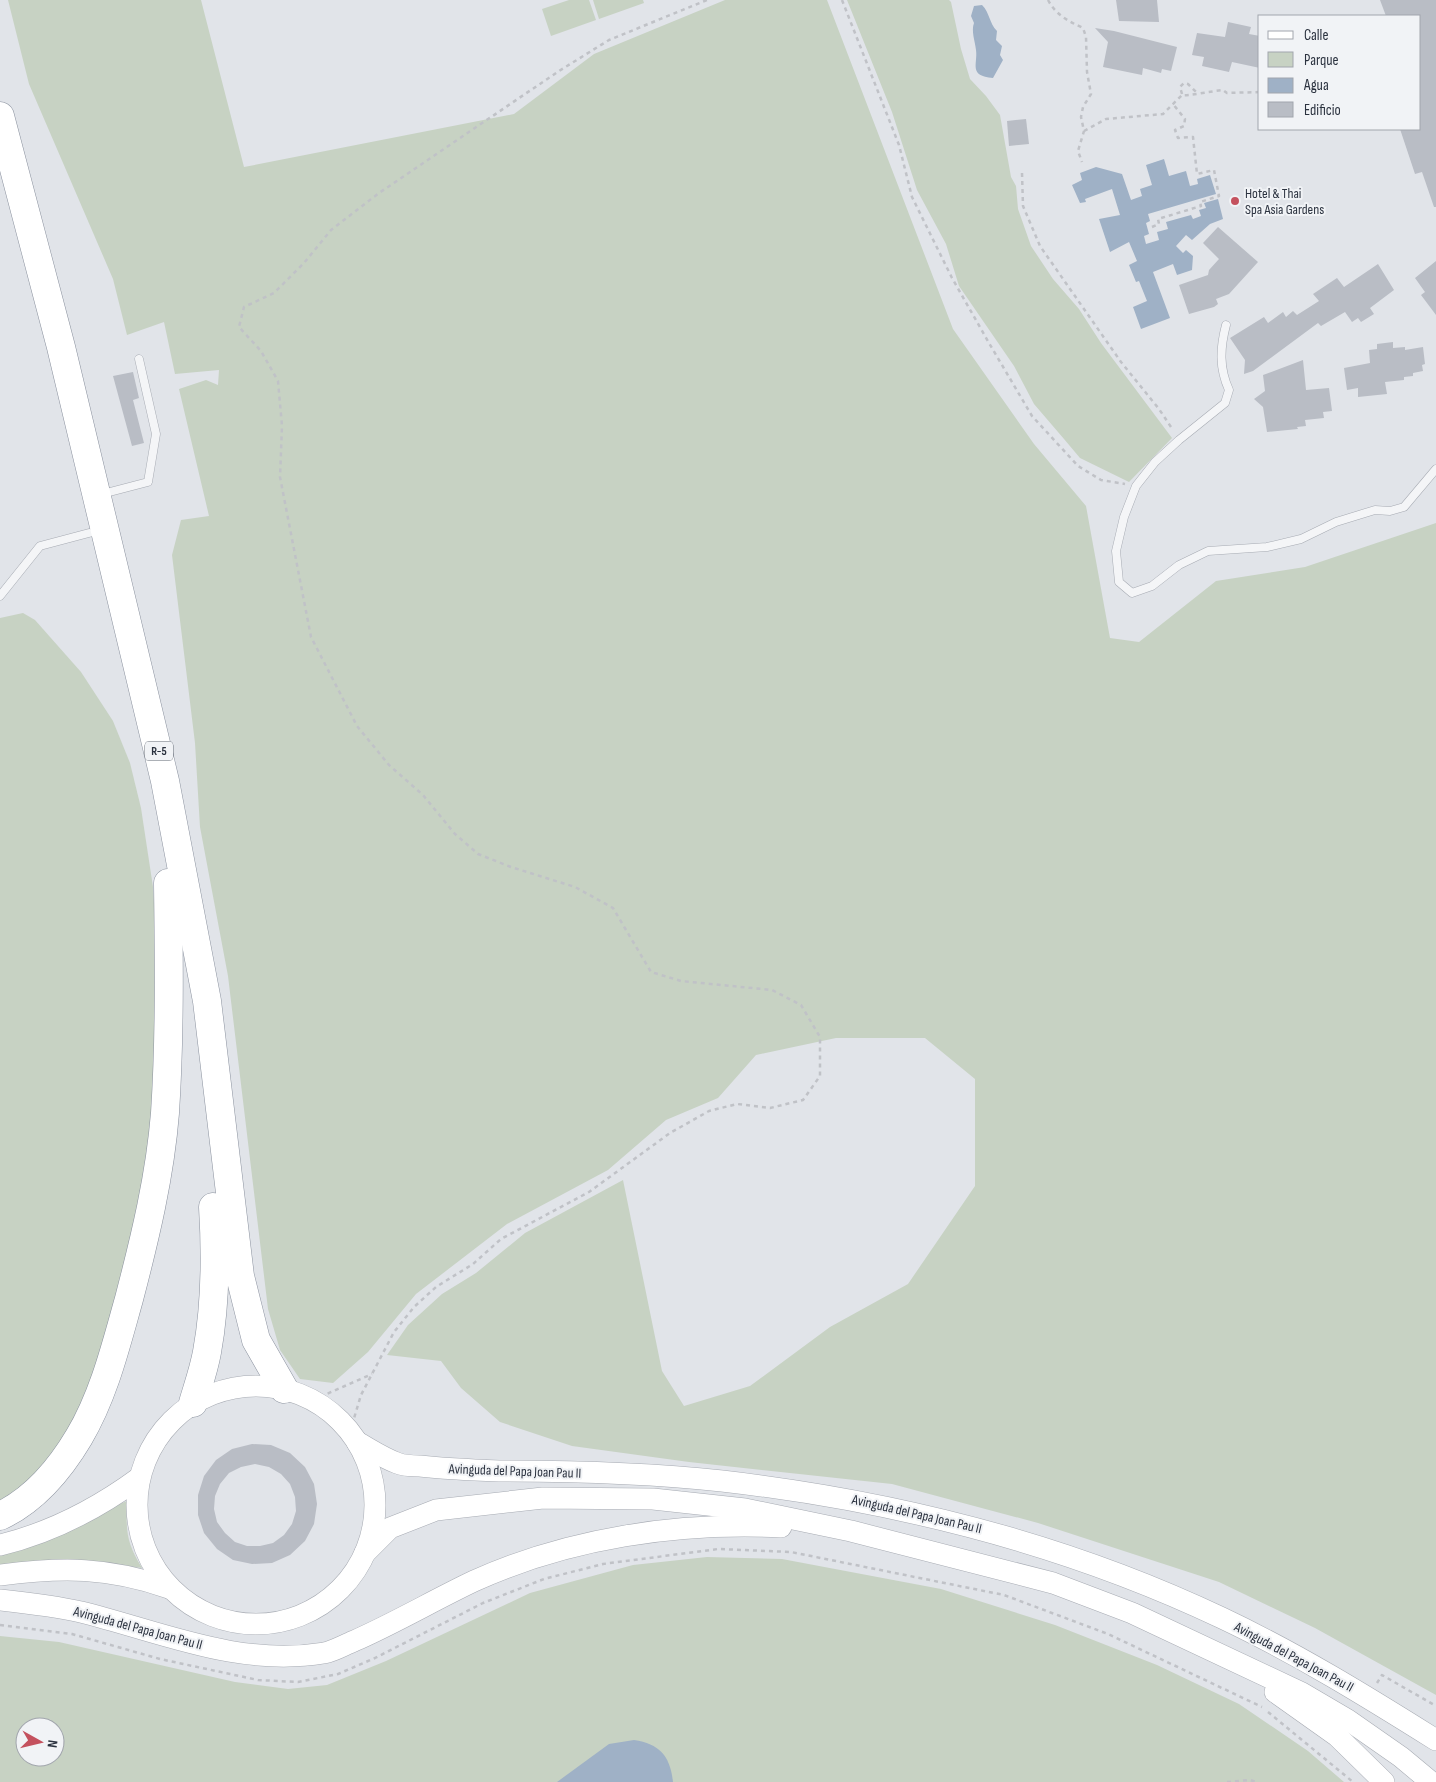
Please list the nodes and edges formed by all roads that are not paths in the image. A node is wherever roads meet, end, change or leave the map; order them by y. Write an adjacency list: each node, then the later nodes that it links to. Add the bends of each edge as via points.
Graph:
1 (0, 116): 6 (highway, R-5, via 62,347)
2 (0, 174): 7 (highway)
3 (1226, 325): 5 (lane, via 1221,346 1222,375 1230,390 1225,403 1156,462 1136,486 1124,518 1116,551 1119,582 1132,593 1152,586 1179,565 1208,551 1267,547 1302,539 1336,522 1375,510 1390,511 1404,507)
4 (139, 359): 6 (lane, via 156,434 148,482)
5 (1436, 469)
6 (97, 495): 10 (highway, R-5, via 140,668 192,918 207,1001 240,1276 256,1340)
7 (89, 534): 8 (lane, via 40,546); 9 (highway, via 150,784)
8 (0, 596)
9 (168, 883): 11 (highway, via 194,1034 215,1241 216,1277 210,1331); 14 (highway, via 165,1107 144,1244 97,1401 79,1436 37,1491)
10 (284, 1389): 11 (main road, via 253,1386 222,1391); 12 (main road, via 313,1400 337,1418)
11 (193, 1404): 13 (main road, via 169,1423 151,1449)
12 (353, 1437): 17 (main road, via 372,1477 374,1516); 22 (main road, Avinguda del Papa Joan Pau II, via 399,1464 462,1471 627,1474 720,1481 901,1508 1032,1544 1113,1572 1222,1618)
13 (139, 1478): 16 (main road, via 107,1502 55,1526); 19 (main road, via 137,1517 147,1555)
14 (0, 1516)
15 (851, 1531): 17 (main road, Avinguda del Papa Joan Pau II, via 736,1508 653,1500 543,1498 436,1510 390,1528); 20 (main road, Avinguda del Papa Joan Pau II, via 746,1525 636,1533 608,1539 521,1562 475,1581 373,1633 326,1652 290,1657 260,1657 227,1651 80,1612); 21 (main road, Avinguda del Papa Joan Pau II, via 1053,1583 1132,1613)
16 (0, 1545)
17 (365, 1553): 19 (main road, via 344,1586 313,1610 276,1623 237,1624 200,1611)
18 (0, 1575): 19 (main road, via 47,1569 104,1570)
19 (169, 1588)
20 (0, 1600)
21 (1217, 1652): 25 (main road, Avinguda del Papa Joan Pau II, via 1337,1736); 26 (main road, Avinguda del Papa Joan Pau II, via 1302,1693 1348,1720)
22 (1368, 1697): 23 (main road); 24 (main road, Avinguda del Papa Joan Pau II)
23 (1436, 1731)
24 (1436, 1740)
25 (1384, 1782)
26 (1431, 1782)

